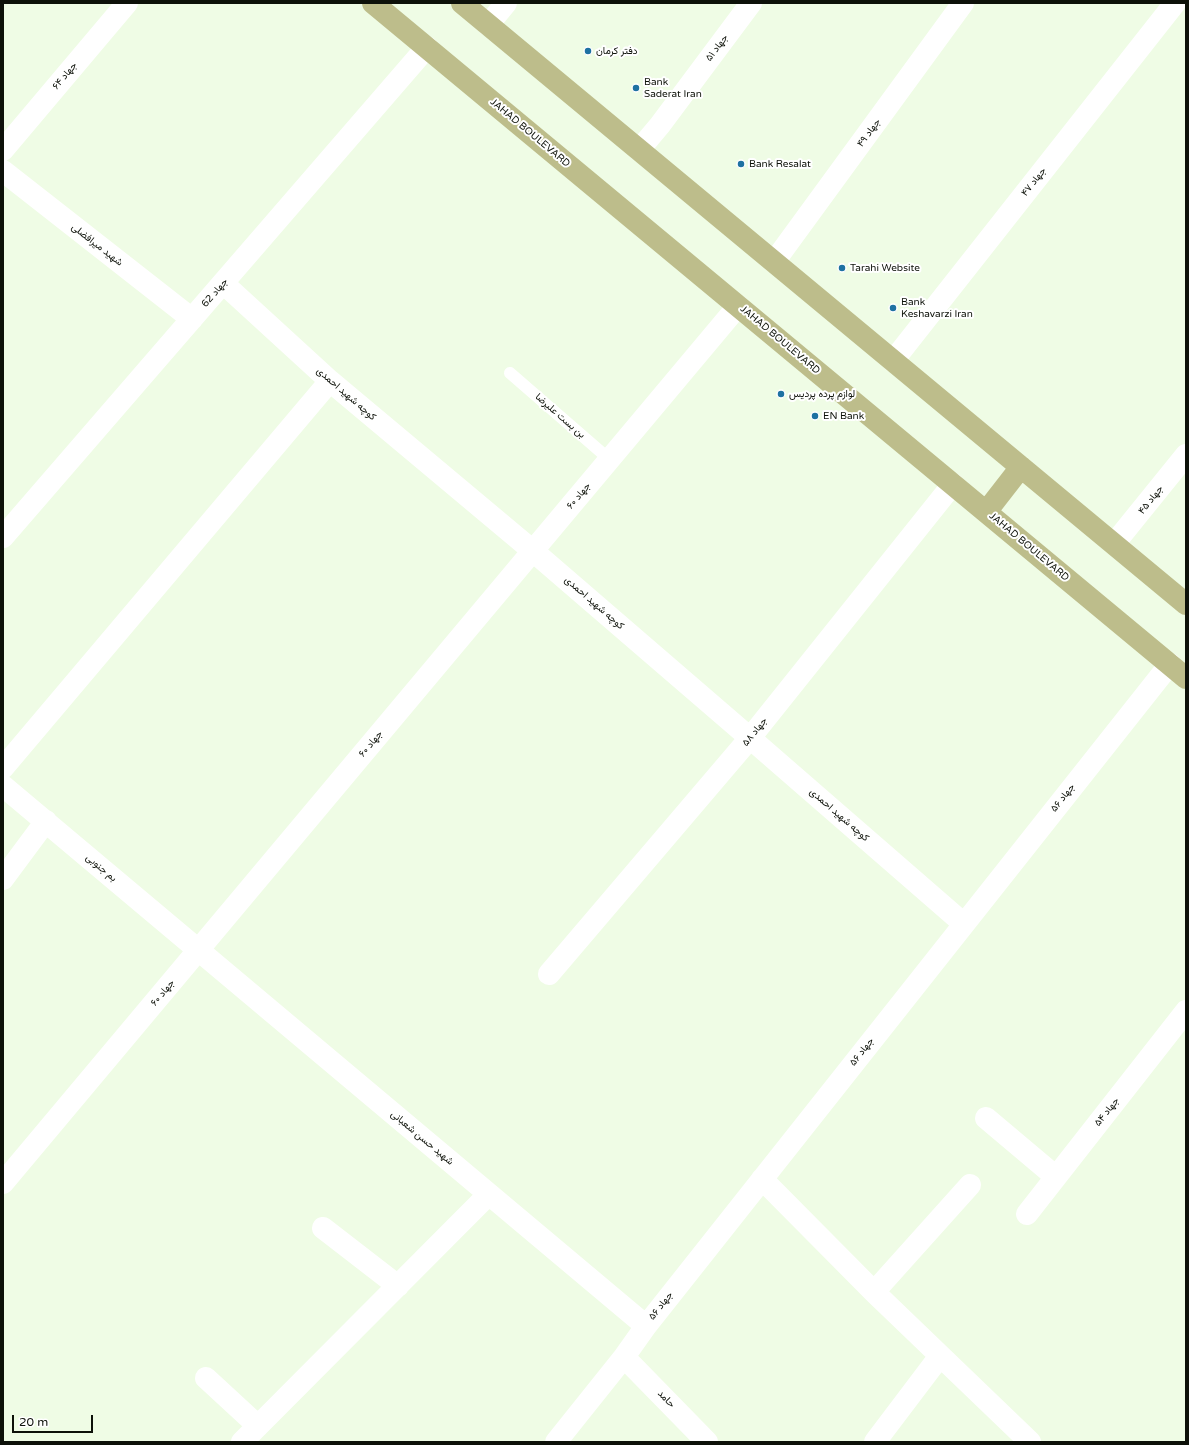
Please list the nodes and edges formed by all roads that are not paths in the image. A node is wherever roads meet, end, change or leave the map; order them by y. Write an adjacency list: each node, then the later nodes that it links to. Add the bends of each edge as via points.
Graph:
1 (127, 3): 10 (street, جهاد ۶۴)
2 (373, 3): 9 (main road, JAHAD BOULEVARD)
3 (462, 3): 8 (main road)
4 (506, 3): 8 (street)
5 (751, 3): 11 (street, جهاد ۵۱)
6 (963, 3): 13 (street, جهاد ۴۹)
7 (1175, 3): 17 (street, جهاد ۴۷)
8 (488, 25): 11 (main road)
9 (427, 47): 14 (street, جهاد 62); 15 (main road, JAHAD BOULEVARD)
10 (3, 150)
11 (639, 150): 13 (main road)
12 (3, 171): 16 (street, شهید میرافضلی)
13 (774, 262): 17 (main road)
14 (223, 283): 16 (street, جهاد 62); 19 (street, کوچه شهید احمدی)
15 (738, 306): 21 (street, جهاد ۶۰); 23 (main road, JAHAD BOULEVARD)
16 (192, 319): 25 (street, جهاد 62)
17 (893, 361): 22 (main road)
18 (510, 373): 21 (lane, بن بست علیرضا)
19 (330, 381): 27 (street, کوچه شهید احمدی); 31 (street)
20 (1186, 455): 26 (street, جهاد ۴۵)
21 (609, 460): 27 (street, جهاد ۶۰)
22 (1021, 467): 24 (main road); 26 (main road)
23 (953, 484): 24 (main road, JAHAD BOULEVARD); 30 (street, جهاد ۵۸)
24 (986, 512): 29 (main road, JAHAD BOULEVARD)
25 (3, 538)
26 (1114, 544): 28 (main road)
27 (533, 551): 30 (street, کوچه شهید احمدی); 36 (street, جهاد ۶۰)
28 (1186, 604)
29 (1178, 671): 35 (street, جهاد ۵۶)
30 (750, 738): 35 (street, کوچه شهید احمدی); 37 (street, جهاد ۵۸)
31 (3, 768)
32 (3, 786): 33 (street, بم جنوبی)
33 (46, 821): 34 (street); 36 (street, بم جنوبی)
34 (3, 879)
35 (964, 924): 41 (street, جهاد ۵۶)
36 (198, 950): 42 (street, جهاد ۶۰); 44 (street, شهید حسن شعبانی)
37 (549, 974)
38 (1186, 1011): 40 (street, جهاد ۵۴)
39 (986, 1118): 40 (street)
40 (1056, 1176): 45 (street, جهاد ۵۴)
41 (762, 1179): 48 (street); 49 (street, جهاد ۵۶)
42 (3, 1183)
43 (970, 1185): 48 (street)
44 (489, 1194): 47 (street); 49 (street, شهید حسن شعبانی)
45 (1028, 1214)
46 (323, 1228): 47 (street)
47 (398, 1286): 53 (street)
48 (874, 1292): 50 (street)
49 (646, 1326): 51 (street, جهاد ۵۶)
50 (940, 1356): 57 (street); 58 (street)
51 (624, 1357): 55 (street, جهاد ۵۶); 56 (street, حامد)
52 (206, 1378): 53 (street)
53 (258, 1426): 54 (street)
54 (242, 1442)
55 (556, 1442)
56 (707, 1442)
57 (875, 1442)
58 (1030, 1442)

